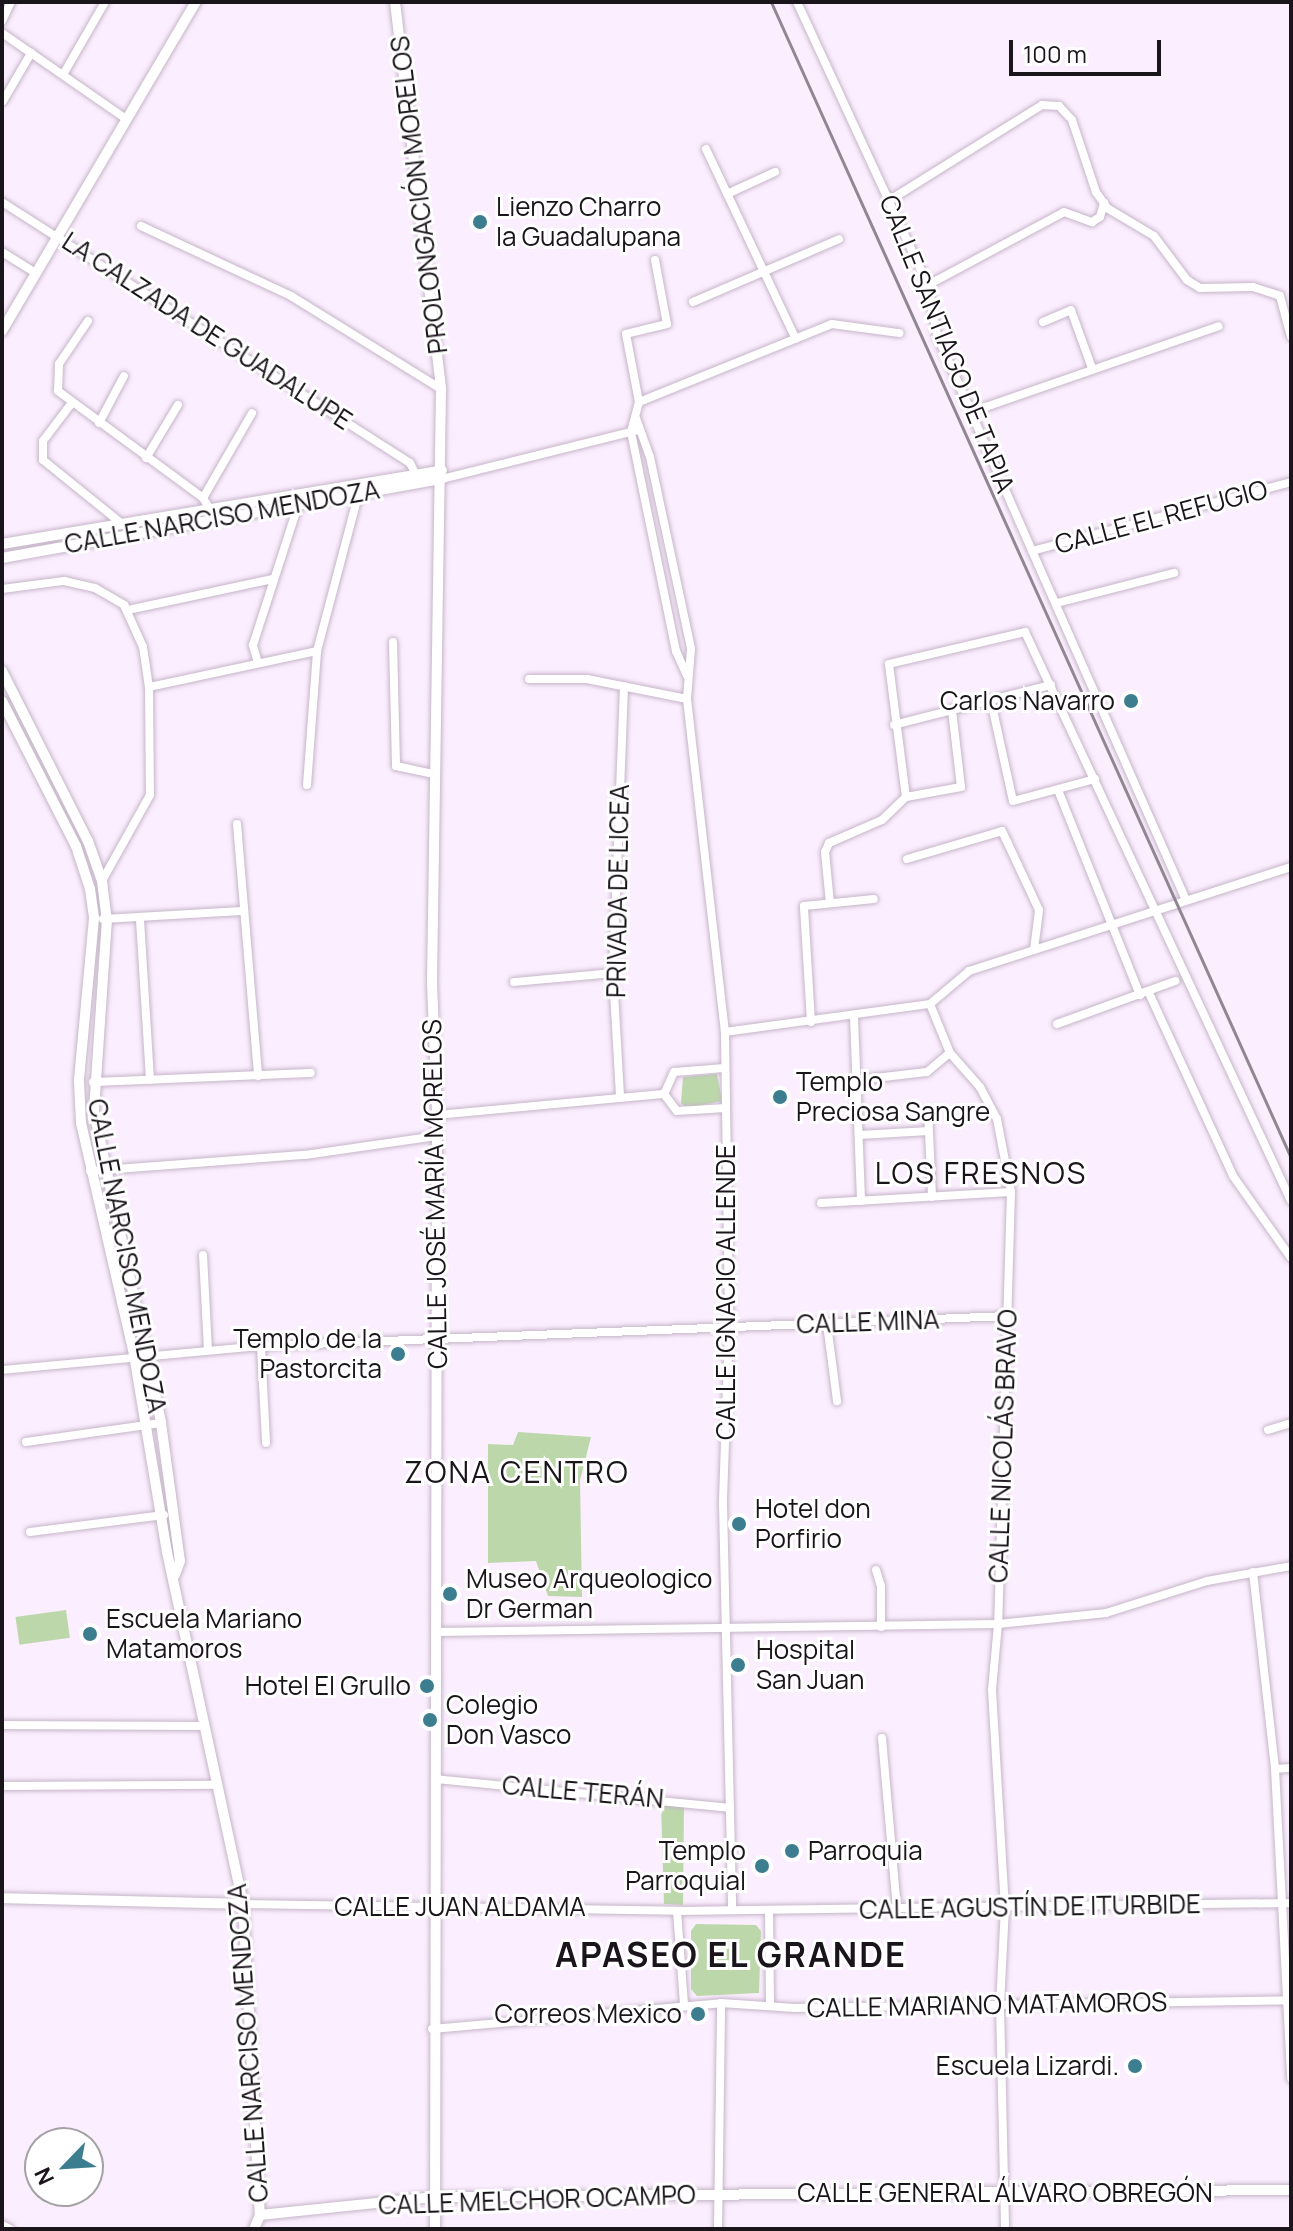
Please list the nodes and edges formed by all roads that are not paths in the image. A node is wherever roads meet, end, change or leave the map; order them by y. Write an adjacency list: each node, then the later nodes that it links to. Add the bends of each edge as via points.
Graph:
1 (11, 2): 6 (street)
2 (105, 2): 9 (street)
3 (196, 2): 11 (street)
4 (395, 2): 36 (street, PROLONGACIÓN MORELOS)
5 (797, 2): 15 (street, CALLE SANTIAGO DE TAPIA)
6 (2, 21)
7 (2, 33): 8 (street)
8 (31, 53): 9 (street); 10 (street)
9 (64, 73): 11 (street)
10 (3, 101)
11 (126, 119): 19 (street)
12 (706, 149): 14 (street)
13 (775, 172): 14 (street)
14 (727, 194): 24 (street)
15 (890, 200): 17 (street, via 1042,105 1059,106 1072,120); 25 (street, CALLE SANTIAGO DE TAPIA)
16 (2, 202): 19 (street, LA CALZADA DE GUADALUPE)
17 (1104, 203): 25 (street, via 1100,217 1092,222 1064,212); 32 (street, via 1154,236 1187,280 1200,288 1253,287 1280,296)
18 (141, 226): 36 (street, PROLONGACIÓN MORELOS, via 291,296)
19 (57, 235): 23 (street); 48 (street, LA CALZADA DE GUADALUPE, via 410,463)
20 (839, 239): 24 (street)
21 (2, 252): 23 (street)
22 (655, 260): 37 (street, via 667,324 626,334)
23 (35, 273): 30 (street)
24 (762, 273): 26 (street); 33 (street)
25 (928, 285): 40 (street, CALLE SANTIAGO DE TAPIA, via 937,335)
26 (693, 302)
27 (88, 321): 38 (street, via 56,375 58,391)
28 (1043, 322): 34 (street, via 1071,310)
29 (1219, 326): 34 (street)
30 (2, 331)
31 (899, 333): 33 (street, via 832,324)
32 (1291, 337)
33 (796, 339): 37 (street)
34 (1092, 368): 40 (street)
35 (124, 376): 43 (street)
36 (441, 389): 47 (street, PROLONGACIÓN MORELOS)
37 (639, 402): 42 (street)
38 (71, 404): 43 (street); 54 (street, via 43,441 43,460)
39 (178, 405): 46 (street)
40 (971, 412): 58 (street, CALLE SANTIAGO DE TAPIA)
41 (252, 413): 51 (street)
42 (636, 418): 44 (street, CALLE IGNACIO ALLENDE); 45 (street)
43 (99, 423): 46 (street)
44 (643, 429): 45 (street); 69 (street, CALLE IGNACIO ALLENDE, via 681,590 691,649)
45 (631, 432): 47 (street); 69 (street, CALLE IGNACIO ALLENDE, via 676,651)
46 (146, 458): 51 (street)
47 (442, 475): 48 (street, CALLE NARCISO MENDOZA); 79 (street, CALLE JOSÉ MARÍA MORELOS)
48 (418, 477): 50 (street, CALLE NARCISO MENDOZA)
49 (1291, 482): 58 (street, CALLE EL REFUGIO)
50 (360, 489): 52 (street, CALLE NARCISO MENDOZA); 53 (street, CALLE NARCISO MENDOZA); 66 (street)
51 (203, 498): 53 (street)
52 (298, 506): 53 (street, CALLE NARCISO MENDOZA); 61 (street)
53 (212, 514): 54 (street, CALLE NARCISO MENDOZA); 57 (street, CALLE NARCISO MENDOZA)
54 (122, 524): 55 (street, CALLE NARCISO MENDOZA)
55 (51, 535): 56 (street, CALLE NARCISO MENDOZA); 57 (street)
56 (2, 544)
57 (52, 547): 59 (street, CALLE NARCISO MENDOZA)
58 (1032, 551): 63 (street, CALLE SANTIAGO DE TAPIA)
59 (2, 558)
60 (1174, 573): 63 (street)
61 (273, 579): 64 (street); 67 (street, via 253,645)
62 (2, 589): 64 (street, via 76,583 116,598)
63 (1057, 603): 89 (street, CALLE SANTIAGO DE TAPIA)
64 (128, 610): 73 (street, via 143,647)
65 (393, 642): 79 (street, via 396,766)
66 (317, 651): 67 (street); 81 (street)
67 (258, 663): 73 (street)
68 (2, 671): 87 (street, CALLE NARCISO MENDOZA, via 88,841)
69 (687, 676): 74 (street, CALLE IGNACIO ALLENDE)
70 (529, 679): 72 (street, via 587,679)
71 (1051, 685): 76 (street); 78 (street, via 1025,632 889,664); 80 (street)
72 (624, 686): 74 (street); 98 (street, PRIVADA DE LICEA)
73 (149, 687): 87 (street, via 150,795)
74 (687, 699): 106 (street, CALLE IGNACIO ALLENDE)
75 (2, 701): 93 (street, CALLE NARCISO MENDOZA, via 85,868)
76 (991, 701): 77 (street); 82 (street, via 1013,801)
77 (952, 710): 78 (street); 83 (street, via 961,787)
78 (894, 725): 83 (street)
79 (435, 774): 118 (street, CALLE JOSÉ MARÍA MORELOS, via 432,982)
80 (1095, 779): 82 (street); 91 (street)
81 (307, 785)
82 (1058, 790): 96 (street)
83 (906, 797): 90 (street, via 882,820 829,843 825,852)
84 (237, 824): 92 (street)
85 (907, 859): 97 (street, via 1002,831 1039,910)
86 (1291, 867): 89 (street)
87 (102, 881): 94 (street, CALLE NARCISO MENDOZA)
88 (874, 899): 90 (street)
89 (1186, 900): 91 (street)
90 (830, 903): 104 (street, via 804,906)
91 (1154, 910): 96 (street); 127 (street)
92 (242, 911): 95 (street); 110 (street)
93 (94, 918): 94 (street); 123 (street, CALLE NARCISO MENDOZA, via 79,1092)
94 (107, 919): 95 (street); 113 (street, CALLE NARCISO MENDOZA)
95 (140, 920): 111 (street)
96 (1112, 923): 97 (street); 101 (street)
97 (1034, 950): 102 (street, via 969,971)
98 (613, 973): 100 (street); 115 (street, PRIVADA DE LICEA)
99 (1175, 981): 101 (street)
100 (514, 982)
101 (1145, 994): 105 (street); 130 (street, via 1233,1176)
102 (930, 1004): 103 (street); 107 (street, CALLE NICOLÁS BRAVO)
103 (854, 1017): 104 (street); 112 (street)
104 (811, 1022): 106 (street)
105 (1057, 1024)
106 (725, 1032): 108 (street, CALLE IGNACIO ALLENDE)
107 (950, 1053): 112 (street, via 927,1072); 124 (street, CALLE NICOLÁS BRAVO, via 980,1087 997,1119)
108 (724, 1068): 114 (street, via 674,1072); 116 (street, CALLE IGNACIO ALLENDE)
109 (311, 1073): 110 (street)
110 (258, 1076): 111 (street)
111 (150, 1080): 113 (street)
112 (858, 1080): 120 (street)
113 (92, 1082): 122 (street, CALLE NARCISO MENDOZA)
114 (664, 1094): 115 (street); 116 (street, via 677,1111)
115 (620, 1096): 118 (street)
116 (726, 1108): 133 (street, CALLE IGNACIO ALLENDE)
117 (928, 1111): 119 (street)
118 (437, 1115): 121 (street, CALLE JOSÉ MARÍA MORELOS)
119 (929, 1131): 120 (street); 125 (street)
120 (859, 1135): 126 (street)
121 (437, 1136): 122 (street, via 305,1155); 134 (street, CALLE JOSÉ MARÍA MORELOS)
122 (105, 1169): 123 (street); 137 (street, CALLE NARCISO MENDOZA)
123 (90, 1171): 138 (street, CALLE NARCISO MENDOZA)
124 (1011, 1192): 125 (street); 131 (street, CALLE NICOLÁS BRAVO)
125 (932, 1197): 126 (street)
126 (861, 1201): 128 (street)
127 (1291, 1201)
128 (821, 1203)
129 (203, 1255): 136 (street)
130 (1291, 1258)
131 (1007, 1316): 132 (street, CALLE MINA); 154 (street, CALLE NICOLÁS BRAVO)
132 (827, 1324): 133 (street, CALLE MINA); 140 (street)
133 (729, 1328): 134 (street, CALLE MINA); 156 (street, CALLE IGNACIO ALLENDE, via 723,1504)
134 (437, 1338): 135 (street, CALLE MINA); 157 (street, CALLE JOSÉ MARÍA MORELOS)
135 (261, 1346): 136 (street, CALLE MINA); 146 (street)
136 (208, 1349): 137 (street, CALLE MINA)
137 (147, 1353): 138 (street, CALLE MINA); 141 (street, CALLE NARCISO MENDOZA)
138 (134, 1355): 139 (street, CALLE MINA); 143 (street, CALLE NARCISO MENDOZA)
139 (2, 1370)
140 (837, 1401)
141 (161, 1423): 143 (street); 148 (street, CALLE NARCISO MENDOZA)
142 (1291, 1423): 144 (street)
143 (146, 1426): 145 (street); 147 (street, CALLE NARCISO MENDOZA)
144 (1268, 1430)
145 (26, 1442)
146 (266, 1443)
147 (160, 1515): 148 (street); 149 (street); 153 (street, CALLE NARCISO MENDOZA)
148 (175, 1516): 153 (street, CALLE NARCISO MENDOZA, via 180,1561)
149 (30, 1532)
150 (1291, 1566): 152 (street)
151 (876, 1570): 155 (street)
152 (1253, 1572): 154 (street, via 1106,1613); 162 (street)
153 (175, 1575): 159 (street, CALLE NARCISO MENDOZA)
154 (998, 1624): 155 (street); 170 (street, CALLE NICOLÁS BRAVO, via 992,1690)
155 (881, 1627): 156 (street)
156 (729, 1631): 157 (street); 166 (street, CALLE IGNACIO ALLENDE)
157 (437, 1632): 163 (street, CALLE JOSÉ MARÍA MORELOS)
158 (2, 1725): 159 (street)
159 (204, 1726): 164 (street, CALLE NARCISO MENDOZA)
160 (882, 1738): 171 (street)
161 (1291, 1768): 162 (street)
162 (1275, 1769): 168 (street)
163 (435, 1779): 166 (street, CALLE TERÁN); 172 (street, CALLE JOSÉ MARÍA MORELOS)
164 (218, 1785): 165 (street); 169 (street, CALLE NARCISO MENDOZA)
165 (2, 1786)
166 (730, 1808): 173 (street, CALLE IGNACIO ALLENDE)
167 (2, 1898): 169 (street)
168 (1287, 1903): 170 (street, CALLE AGUSTÍN DE ITURBIDE); 176 (street)
169 (243, 1904): 172 (street, CALLE JUAN ALDAMA); 187 (street, CALLE NARCISO MENDOZA)
170 (1005, 1907): 171 (street, CALLE AGUSTÍN DE ITURBIDE); 180 (street, CALLE NICOLÁS BRAVO)
171 (897, 1909): 175 (street, CALLE AGUSTÍN DE ITURBIDE)
172 (435, 1910): 174 (street, CALLE JUAN ALDAMA); 181 (street, CALLE JOSÉ MARÍA MORELOS)
173 (732, 1910): 174 (street, CALLE JUAN ALDAMA); 175 (street, CALLE AGUSTÍN DE ITURBIDE)
174 (677, 1911): 178 (street)
175 (769, 1911): 179 (street)
176 (1288, 2000): 180 (street, CALLE MARIANO MATAMOROS); 182 (street)
177 (721, 2003): 178 (street, CALLE MARIANO MATAMOROS); 179 (street, CALLE MARIANO MATAMOROS); 185 (street)
178 (684, 2005): 181 (street, CALLE MARIANO MATAMOROS)
179 (770, 2005): 180 (street, CALLE MARIANO MATAMOROS)
180 (1000, 2005): 184 (street, CALLE NICOLÁS BRAVO)
181 (432, 2029): 186 (street, CALLE JOSÉ MARÍA MORELOS)
182 (1291, 2079)
183 (1291, 2190): 184 (street, CALLE GENERAL ÁLVARO OBREGÓN)
184 (1004, 2193): 185 (street, CALLE GENERAL ÁLVARO OBREGÓN); 193 (street, CALLE NICOLÁS BRAVO)
185 (719, 2195): 186 (street, CALLE MELCHOR OCAMPO); 192 (street)
186 (435, 2197): 187 (street, CALLE MELCHOR OCAMPO); 191 (street, CALLE JOSÉ MARÍA MORELOS)
187 (260, 2215): 190 (street, CALLE NARCISO MENDOZA)
188 (2, 2225): 189 (street)
189 (10, 2229)
190 (254, 2229)
191 (435, 2229)
192 (718, 2229)
193 (1005, 2229)

